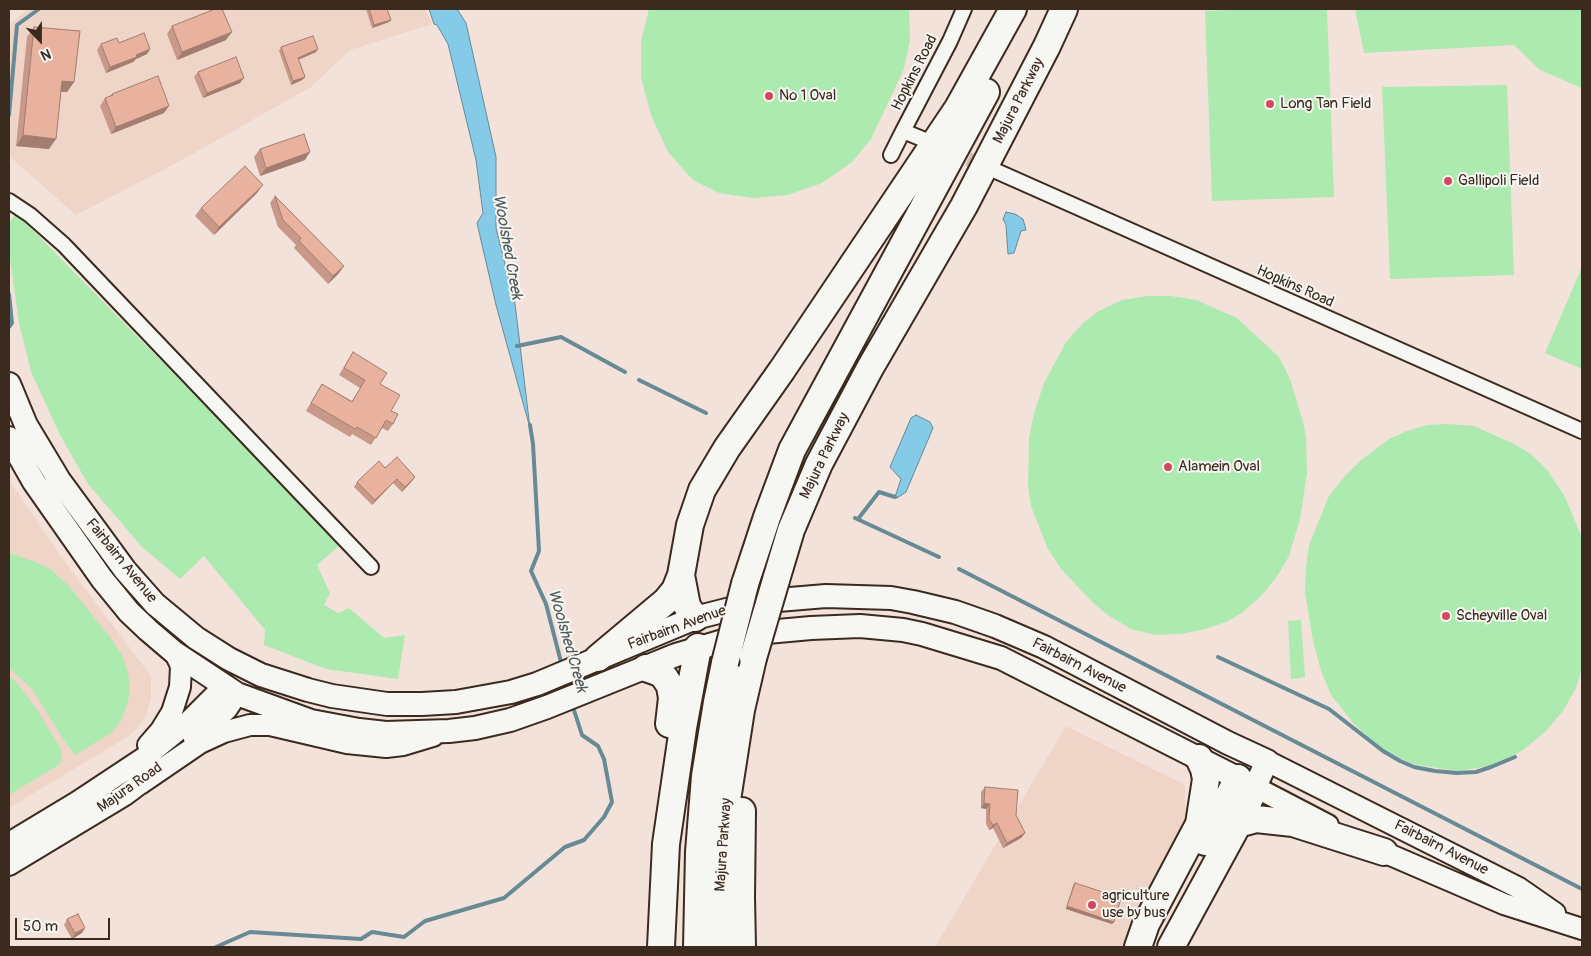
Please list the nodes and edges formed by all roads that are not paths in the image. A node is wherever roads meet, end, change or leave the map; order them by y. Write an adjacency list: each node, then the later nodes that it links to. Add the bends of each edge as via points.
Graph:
1 (964, 9): 5 (street, Hopkins Road)
2 (1013, 9): 14 (highway, via 958,108 708,480 690,525)
3 (1026, 9): 34 (highway, Majura Parkway, bridge, via 971,122 792,450 767,517 745,584 717,702 699,852)
4 (1064, 9): 17 (highway, Majura Parkway, bridge, via 964,206 870,368 819,464 791,530)
5 (903, 130): 6 (street, Hopkins Road); 7 (street)
6 (926, 140)
7 (891, 155)
8 (996, 171): 11 (street, Hopkins Road)
9 (9, 201): 13 (street, via 64,245)
10 (9, 384): 20 (main road, Fairbairn Avenue, via 26,425 58,480 135,582 167,615 196,638)
11 (1582, 431)
12 (9, 438): 16 (main road, Fairbairn Avenue, via 34,482 102,579 129,612)
13 (371, 567)
14 (681, 575): 15 (highway, via 687,606); 18 (highway, via 666,601)
15 (699, 630): 18 (main road, Fairbairn Avenue); 19 (main road, Fairbairn Avenue); 23 (main road, Fairbairn Avenue, via 724,610 766,601 851,596 913,602 955,612 1044,647); 24 (main road, Fairbairn Avenue, via 756,633 860,626 903,630 946,640 1001,658); 29 (highway)
16 (175, 653): 21 (main road, Fairbairn Avenue); 25 (main road, via 181,666 181,680 172,712)
17 (753, 658): 35 (highway, Majura Parkway, via 727,800 722,844); 36 (highway, via 753,716 741,842)
18 (595, 660): 20 (main road, Fairbairn Avenue, via 512,692 456,702 387,704 332,696)
19 (646, 668): 22 (main road, Fairbairn Avenue, via 510,720); 29 (highway, via 663,676 672,694 660,790)
20 (248, 669): 21 (main road)
21 (231, 690): 22 (main road, Fairbairn Avenue, via 311,721 386,734); 25 (main road, Majura Road, via 227,709)
22 (449, 732): 25 (main road, via 386,747 347,742 279,726 250,725 224,732)
23 (1259, 757): 26 (main road); 32 (main road, Fairbairn Avenue, via 1519,888)
24 (1199, 758): 26 (main road, Fairbairn Avenue); 37 (highway, via 1206,779 1199,824 1146,924)
25 (135, 776): 28 (main road, Majura Road, via 78,802); 31 (main road, Majura Road)
26 (1246, 782): 27 (highway); 30 (main road, Fairbairn Avenue); 38 (highway)
27 (1238, 824): 30 (highway, via 1256,819 1293,823); 39 (highway)
28 (9, 843)
29 (666, 844): 33 (highway)
30 (1384, 852): 32 (main road, Fairbairn Avenue, via 1504,904)
31 (9, 864)
32 (1577, 927)
33 (662, 947)
34 (697, 947)
35 (719, 947)
36 (742, 947)
37 (1138, 947)
38 (1146, 947)
39 (1172, 947)

